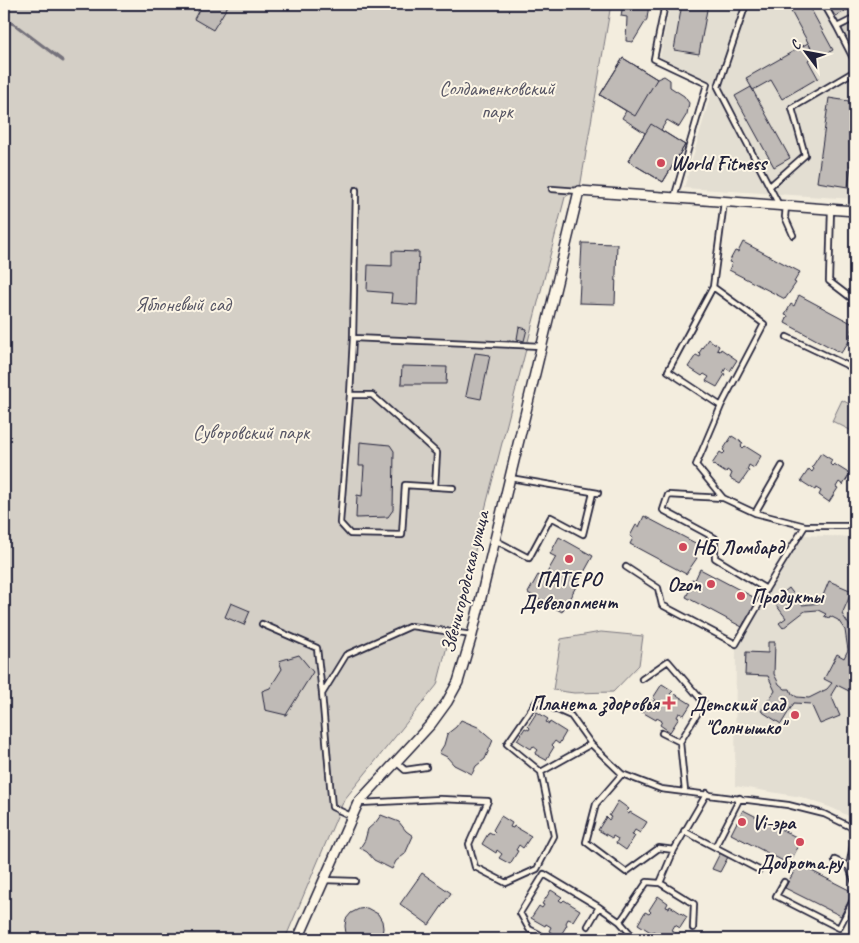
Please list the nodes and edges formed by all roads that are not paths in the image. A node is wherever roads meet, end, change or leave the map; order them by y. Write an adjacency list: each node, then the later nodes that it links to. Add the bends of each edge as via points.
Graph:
1 (665, 4): 12 (lane, via 654,59 707,84)
2 (746, 4): 8 (lane, via 718,87)
3 (824, 4): 5 (lane)
4 (855, 18): 5 (lane)
5 (837, 28): 6 (lane)
6 (855, 62)
7 (855, 71): 8 (lane, via 792,108 805,155)
8 (770, 186): 14 (lane)
9 (356, 190): 21 (lane)
10 (552, 190): 11 (lane)
11 (579, 191): 12 (street); 22 (street, Звенигородская улица)
12 (674, 198): 13 (street)
13 (724, 202): 14 (street); 18 (lane)
14 (783, 206): 15 (street); 17 (lane)
15 (831, 209): 16 (street); 19 (lane, via 828,281)
16 (855, 211)
17 (793, 235)
18 (713, 287): 25 (lane, via 764,324); 25 (lane, via 668,371)
19 (855, 301)
20 (787, 337): 23 (lane)
21 (353, 338): 22 (lane); 24 (lane)
22 (541, 346): 27 (street, Звенигородская улица)
23 (855, 368)
24 (350, 394): 28 (lane, via 372,395 437,453); 28 (lane, via 340,523 350,534 402,535 405,485)
25 (722, 406): 30 (lane, via 696,465)
26 (782, 466): 31 (lane)
27 (509, 478): 34 (street, Звенигородская улица); 34 (lane, via 595,493 583,534 551,517 529,558)
28 (435, 487): 29 (lane)
29 (453, 488)
30 (723, 498): 31 (lane); 36 (lane, via 668,495 663,510 714,538 715,558)
31 (755, 512): 32 (lane)
32 (805, 526): 33 (lane); 36 (lane)
33 (855, 526)
34 (494, 540): 38 (street, Звенигородская улица)
35 (626, 567): 36 (lane, via 658,588 662,605 736,644)
36 (766, 588)
37 (262, 624): 40 (lane, via 317,648)
38 (472, 635): 40 (lane, via 411,626 346,655); 44 (street, Звенигородская улица, via 458,682 447,702)
39 (642, 679): 42 (lane, via 668,661 704,703)
40 (322, 694): 52 (lane, via 332,807)
41 (662, 732): 42 (lane)
42 (680, 742): 48 (lane)
43 (591, 744): 46 (lane); 46 (lane, via 571,716 537,701 508,744); 47 (lane)
44 (396, 762): 45 (lane, via 404,770); 51 (street, Звенигородская улица)
45 (426, 767)
46 (541, 772): 60 (lane, via 554,836)
47 (622, 774): 48 (lane, via 661,789); 57 (lane, via 596,804 586,842 626,872 659,848)
48 (684, 791): 49 (lane)
49 (707, 794): 50 (lane); 54 (lane)
50 (740, 798): 53 (lane, via 824,814); 56 (lane)
51 (358, 803): 52 (street, Звенигородская улица); 60 (lane, via 440,799 488,801 469,844 475,867 506,883)
52 (351, 816): 63 (street, Звенигородская улица)
53 (855, 829)
54 (684, 831): 56 (lane); 57 (lane)
55 (855, 835): 59 (lane)
56 (714, 847): 61 (lane)
57 (674, 850): 66 (lane)
58 (835, 860): 59 (lane)
59 (849, 867): 67 (lane)
60 (537, 869): 62 (lane)
61 (759, 870)
62 (544, 874): 69 (lane); 73 (lane, via 520,913 529,929)
63 (324, 880): 64 (lane); 74 (street, Звенигородская улица)
64 (355, 881)
65 (784, 882): 68 (lane, via 776,896 839,928)
66 (660, 883): 70 (lane, via 647,882); 72 (lane, via 694,904)
67 (855, 883)
68 (855, 897)
69 (599, 908): 70 (lane); 71 (lane)
70 (620, 922): 75 (lane)
71 (588, 926)
72 (693, 928)
73 (539, 934)
74 (298, 939)
75 (635, 939)

